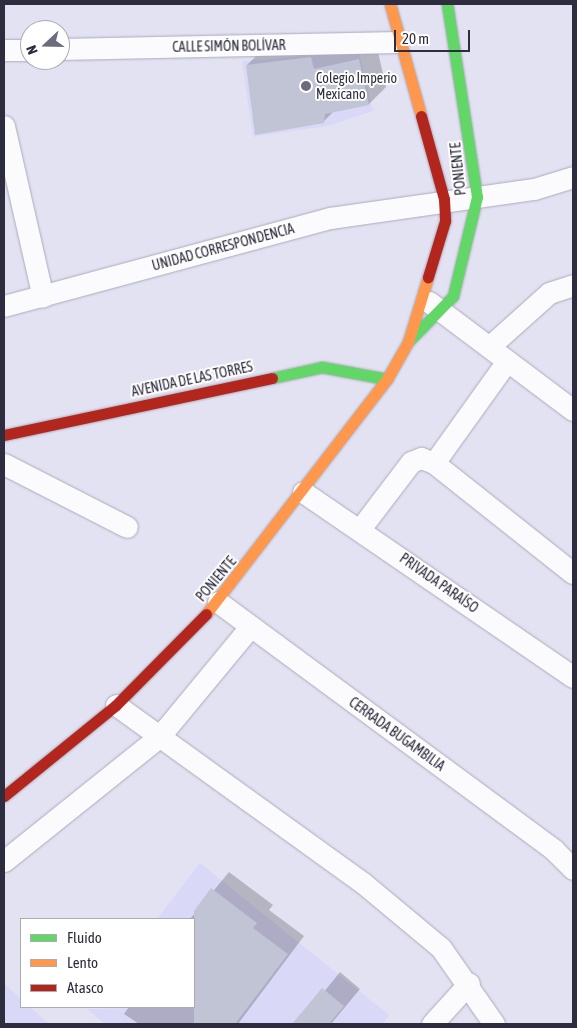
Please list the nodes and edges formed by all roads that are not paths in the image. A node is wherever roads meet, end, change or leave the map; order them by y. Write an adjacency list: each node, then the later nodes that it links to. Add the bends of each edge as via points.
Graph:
1 (390, 4): 3 (street, PONIENTE)
2 (447, 4): 9 (street, PONIENTE)
3 (398, 42): 4 (street, CALLE SIMÓN BOLÍVAR); 10 (street, PONIENTE)
4 (70, 49)
5 (4, 50): 6 (street)
6 (20, 50)
7 (4, 126): 13 (street)
8 (573, 177): 9 (street, UNIDAD CORRESPONDENCIA)
9 (477, 197): 10 (street, UNIDAD CORRESPONDENCIA); 15 (street, PONIENTE, via 453,296)
10 (444, 200): 12 (street, PONIENTE, via 445,221); 13 (street, UNIDAD CORRESPONDENCIA, via 330,218)
11 (573, 285): 17 (street, via 548,293)
12 (420, 296): 15 (street); 16 (street, PONIENTE)
13 (43, 297): 14 (street, UNIDAD CORRESPONDENCIA)
14 (4, 306)
15 (442, 311): 16 (street, PONIENTE); 17 (street)
16 (408, 342): 19 (street, PONIENTE)
17 (490, 346): 18 (street)
18 (507, 360): 20 (street); 22 (street)
19 (387, 379): 21 (street, AVENIDA DE LAS TORRES, via 322,367); 24 (street, PONIENTE)
20 (573, 410)
21 (4, 435)
22 (427, 461): 26 (street, via 411,462); 27 (street)
23 (4, 464): 25 (street)
24 (303, 492): 26 (street, PRIVADA PARAÍSO); 28 (street, PONIENTE)
25 (128, 528)
26 (360, 529): 30 (street, PRIVADA PARAÍSO)
27 (573, 573)
28 (218, 602): 29 (street, CERRADA BUGAMBILIA); 31 (street, PONIENTE)
29 (250, 626): 32 (street); 35 (street, CERRADA BUGAMBILIA, via 554,850)
30 (573, 677)
31 (116, 705): 32 (street); 33 (street, PONIENTE)
32 (159, 737): 34 (street); 36 (street, via 363,883 442,948)
33 (4, 796)
34 (4, 861)
35 (573, 869)
36 (469, 983): 37 (street); 38 (street)
37 (432, 1024)
38 (494, 1024)

